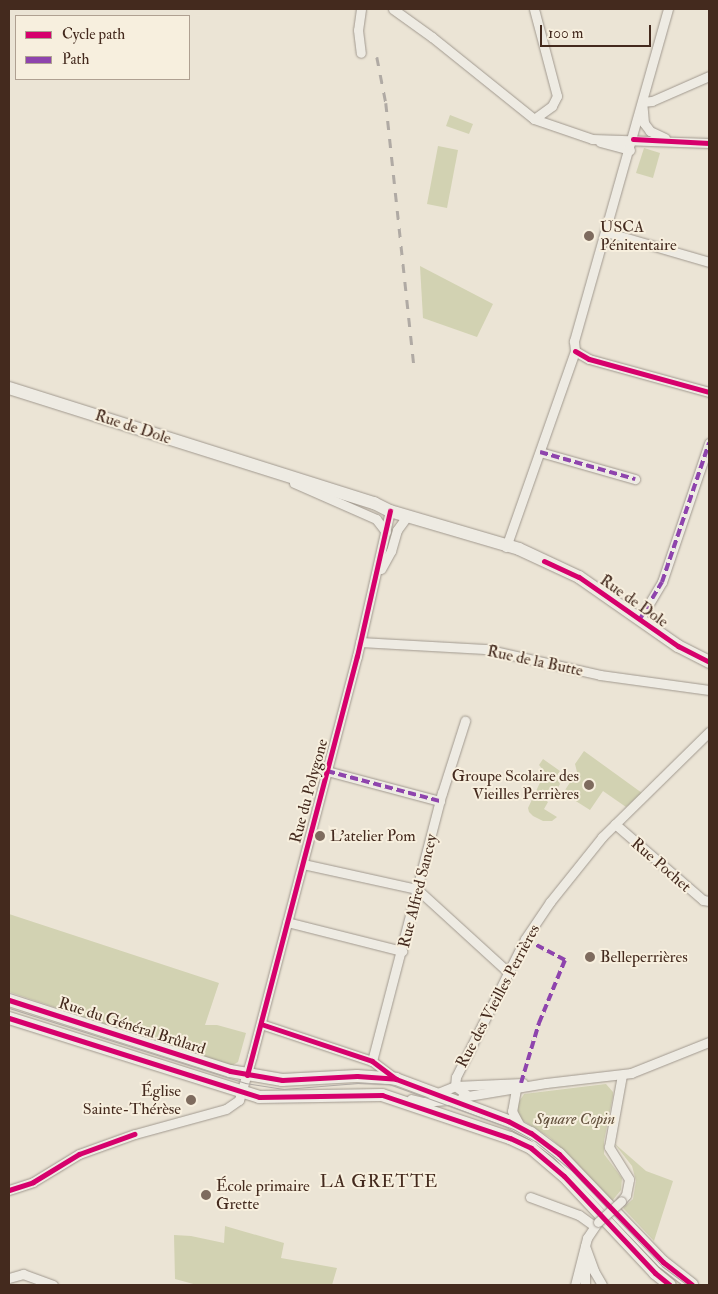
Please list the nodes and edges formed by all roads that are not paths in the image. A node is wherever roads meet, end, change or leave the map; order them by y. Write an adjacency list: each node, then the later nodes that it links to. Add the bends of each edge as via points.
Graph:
1 (360, 9): 5 (street)
2 (393, 9): 8 (street)
3 (534, 9): 8 (street, via 557,96 552,106)
4 (668, 9): 7 (street)
5 (361, 53)
6 (709, 76): 7 (street, via 652,101)
7 (642, 102): 10 (street); 11 (street, via 642,118 650,131)
8 (534, 119): 9 (street)
9 (592, 139): 10 (street); 13 (street)
10 (633, 139): 11 (street); 13 (street)
11 (671, 140): 12 (street)
12 (709, 143)
13 (630, 150): 14 (street)
14 (606, 232): 15 (street); 16 (street, via 574,341)
15 (709, 262)
16 (575, 350): 18 (street, via 582,357); 20 (street)
17 (9, 388): 21 (main road, Rue de Dole)
18 (709, 392)
19 (709, 443): 28 (street, via 662,582)
20 (540, 452): 22 (street); 26 (street)
21 (258, 466): 23 (main road, Rue de Dole, via 374,503); 25 (street, Rue de Dole, via 376,519)
22 (635, 479)
23 (390, 512): 24 (main road, Rue de Dole); 25 (street, Rue du Polygone)
24 (407, 516): 26 (main road, Rue de Dole); 27 (street, Rue du Polygone, via 397,530 391,551)
25 (386, 532): 27 (street, Rue du Polygone)
26 (506, 546): 28 (main road, Rue de Dole, via 579,577)
27 (376, 578): 29 (street, Rue du Polygone)
28 (640, 619): 30 (main road, Rue de Dole, via 678,646)
29 (360, 642): 31 (street, Rue de la Butte, via 485,649 600,675); 34 (street, Rue du Polygone)
30 (709, 662)
31 (709, 690)
32 (465, 721): 35 (street, Rue Alfred Sancey)
33 (709, 732): 36 (street, Rue des Vieilles Perrières)
34 (327, 771): 35 (street); 37 (street, Rue du Polygone)
35 (440, 801): 38 (street, Rue Alfred Sancey)
36 (615, 824): 39 (street, Rue Pochet, via 702,900); 42 (street, Rue des Vieilles Perrières, via 550,902)
37 (303, 864): 38 (street); 40 (street, Rue du Polygone)
38 (417, 890): 41 (street, Rue Alfred Sancey); 42 (street)
39 (709, 902)
40 (287, 922): 41 (street); 45 (street, Rue du Polygone)
41 (402, 952): 47 (street, Rue Alfred Sancey)
42 (508, 972): 55 (street, Rue des Vieilles Perrières, via 457,1075)
43 (9, 1000): 48 (main road, Rue du Général Brûlard)
44 (9, 1018): 54 (main road, Rue du Général Brûlard)
45 (261, 1024): 47 (street); 48 (street, Rue du Polygone)
46 (709, 1042): 49 (street, via 640,1071)
47 (372, 1061): 50 (street)
48 (247, 1075): 50 (main road, Rue du Général Brûlard, via 282,1080 358,1076); 54 (street, Rue du Polygone)
49 (622, 1075): 51 (street); 60 (street, bridge, via 609,1147 629,1179 626,1195)
50 (396, 1079): 55 (main road, Rue du Général Brûlard, via 438,1093)
51 (546, 1083): 52 (street); 53 (street)
52 (508, 1084): 53 (street); 55 (street)
53 (516, 1089): 55 (street, via 467,1095); 57 (street, via 512,1111)
54 (242, 1093): 56 (main road, Rue du Général Brûlard, via 278,1099); 58 (street, via 238,1102 226,1109 78,1154 33,1182)
55 (454, 1093): 56 (street, via 423,1102); 57 (main road, Rue du Général Brûlard)
56 (382, 1095): 62 (main road, via 446,1115 531,1148 564,1176)
57 (520, 1126): 70 (main road, Rue du Général Brûlard, via 559,1154 663,1262)
58 (9, 1190)
59 (530, 1197): 60 (street)
60 (596, 1224): 61 (street)
61 (585, 1246): 65 (street); 66 (street); 67 (street)
62 (655, 1273): 68 (street); 69 (main road)
63 (10, 1280): 64 (street, via 23,1274)
64 (53, 1285)
65 (575, 1285)
66 (585, 1285)
67 (602, 1285)
68 (664, 1285)
69 (670, 1285)
70 (692, 1285)

